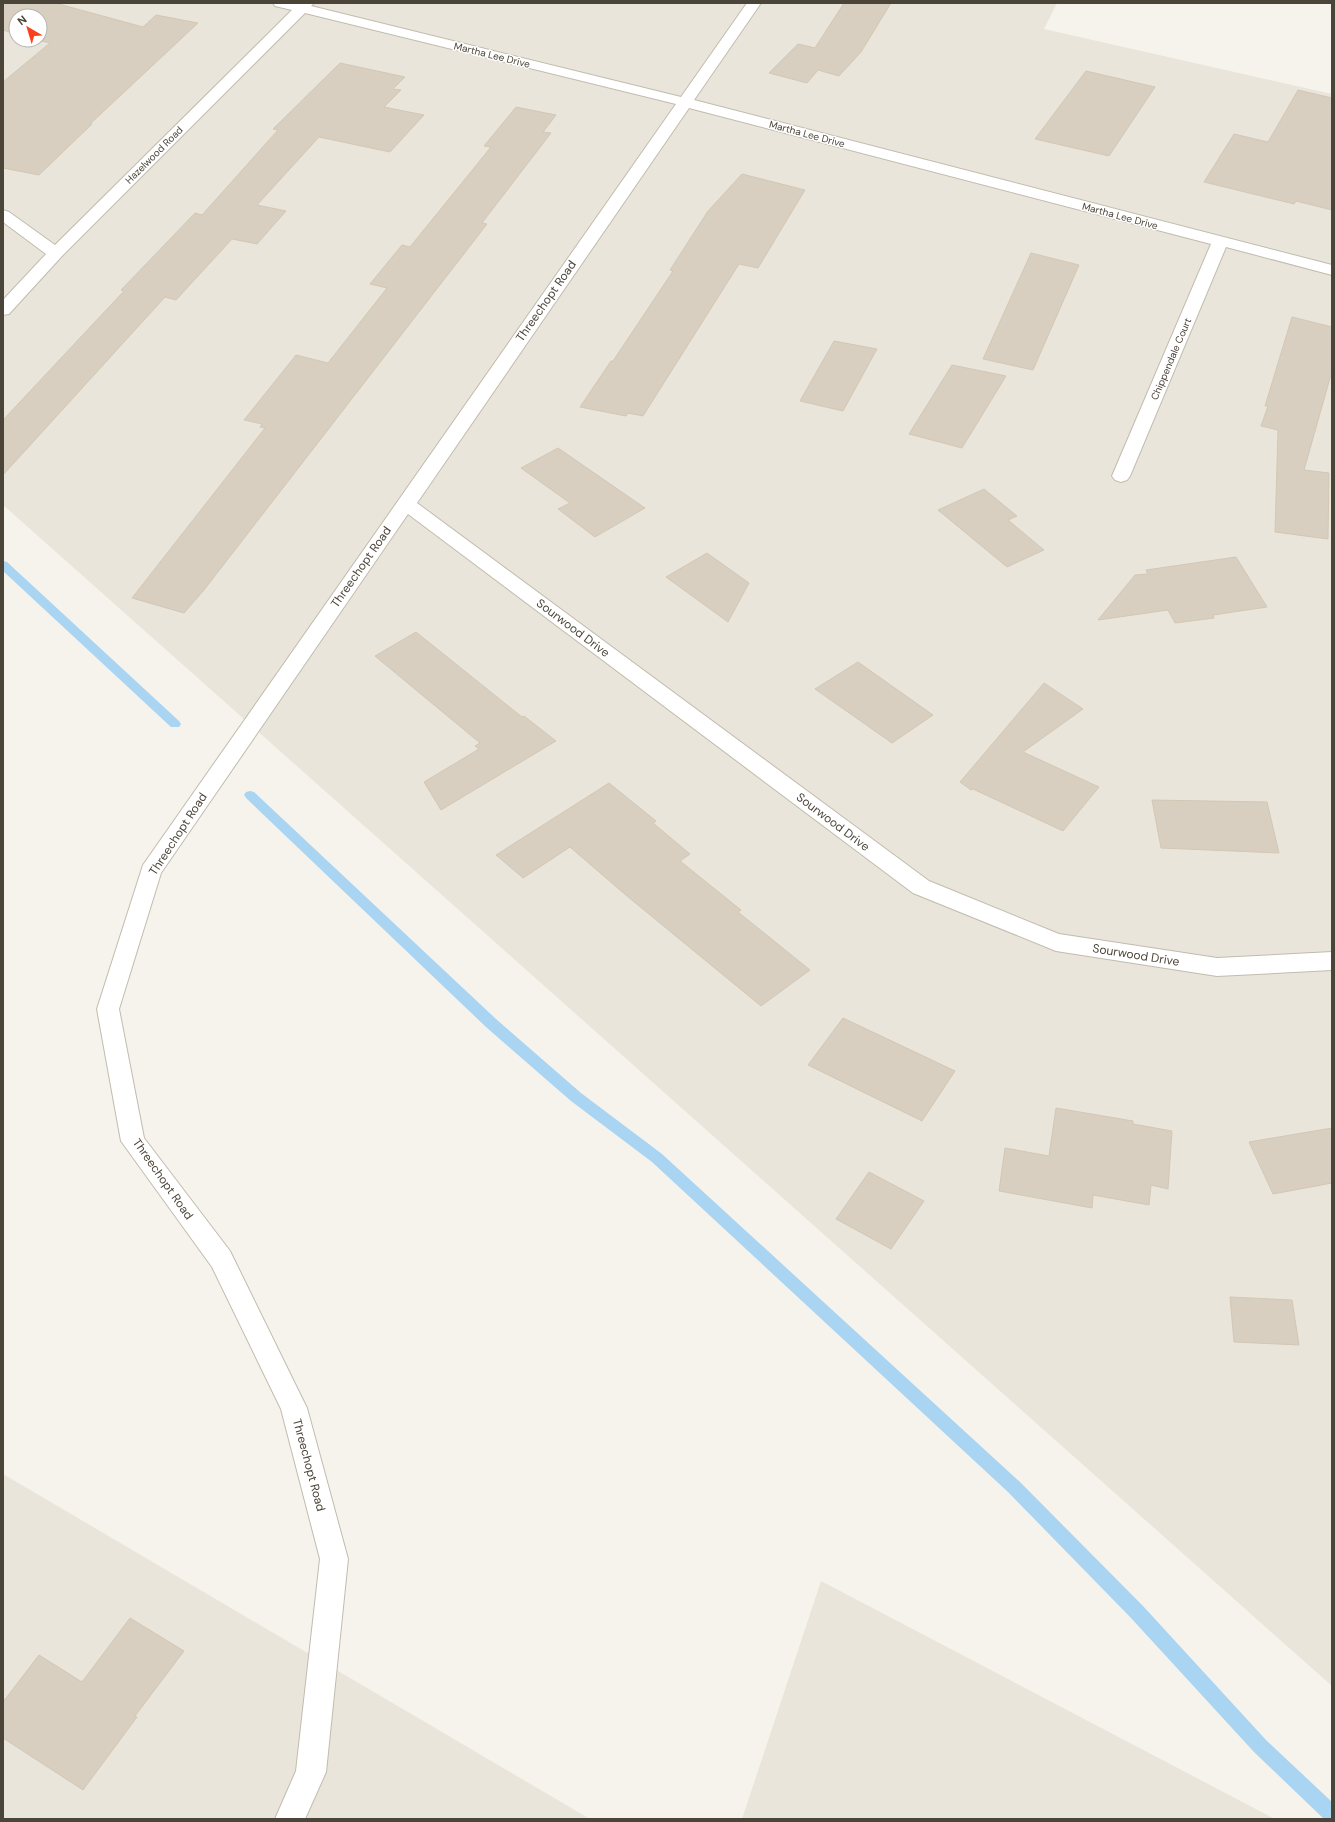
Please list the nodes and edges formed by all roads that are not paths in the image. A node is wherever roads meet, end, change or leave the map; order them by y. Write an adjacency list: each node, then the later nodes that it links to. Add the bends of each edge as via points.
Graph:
1 (280, 3): 3 (street, Martha Lee Drive)
2 (754, 3): 4 (street, Threechopt Road)
3 (304, 6): 4 (street, Martha Lee Drive); 7 (street, Hazelwood Road)
4 (684, 102): 6 (street, Martha Lee Drive); 11 (street, Threechopt Road)
5 (3, 215): 7 (street)
6 (1220, 242): 8 (street, Martha Lee Drive); 10 (street, Chippendale Court)
7 (56, 253): 9 (street, Hazelwood Road)
8 (1332, 270)
9 (3, 310)
10 (1122, 476)
11 (405, 504): 12 (street, Sourwood Drive, via 921,888 1056,942 1217,967); 13 (street, Threechopt Road, via 152,871 108,1009 133,1141 220,1259 290,1401 334,1559 312,1772)
12 (1332, 961)
13 (290, 1819)

